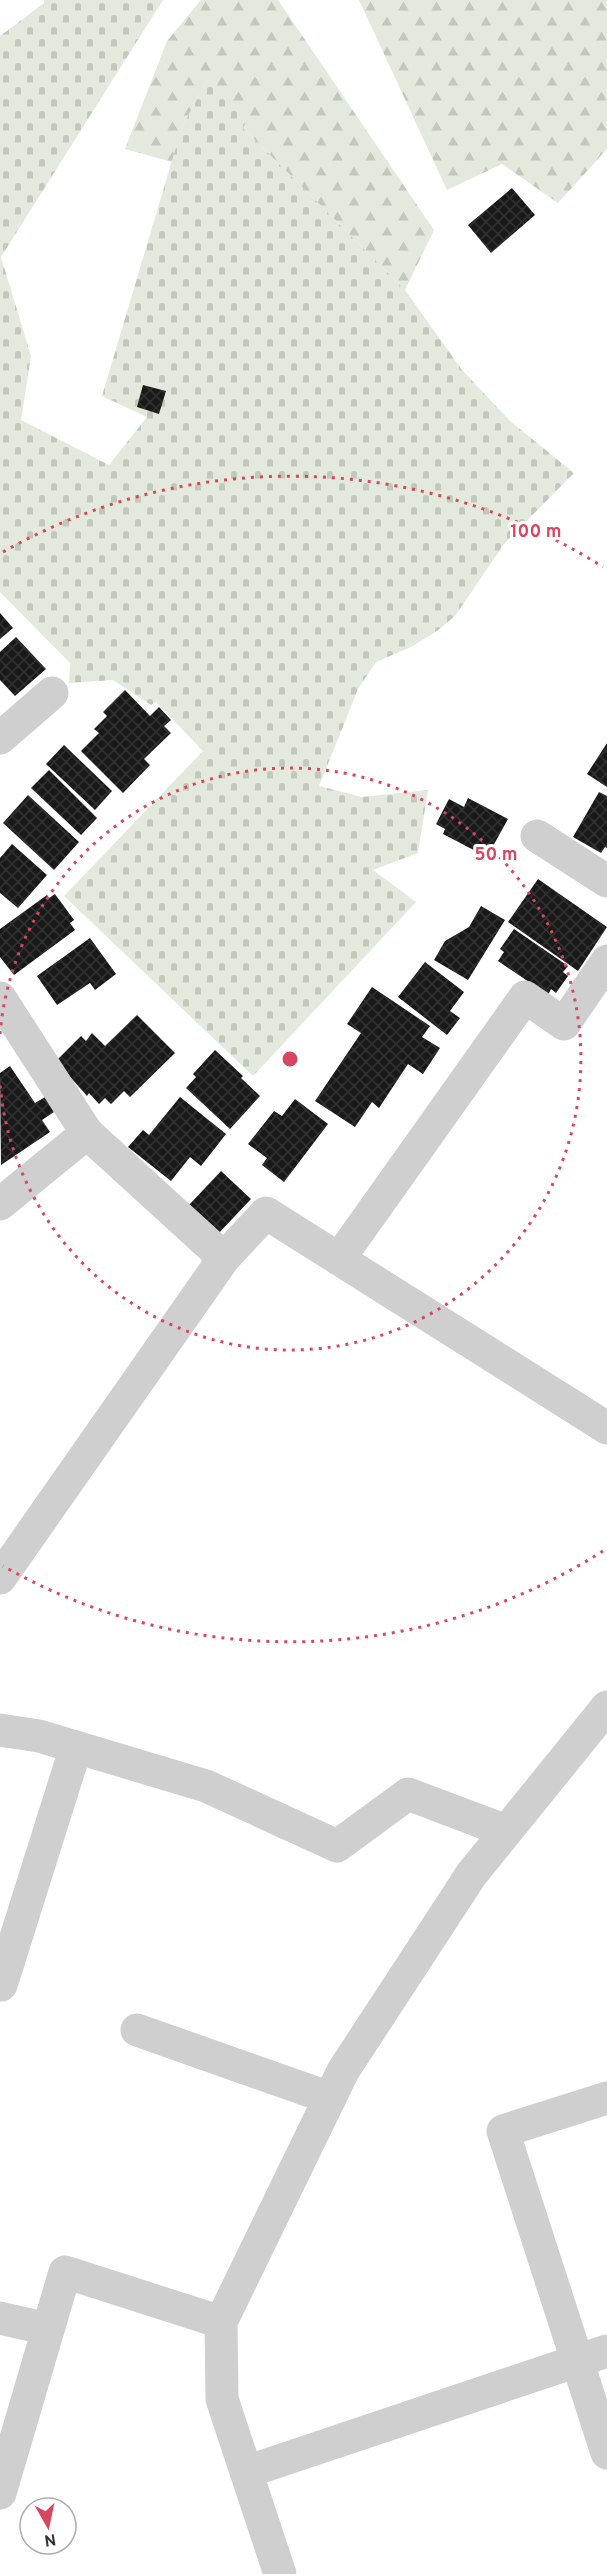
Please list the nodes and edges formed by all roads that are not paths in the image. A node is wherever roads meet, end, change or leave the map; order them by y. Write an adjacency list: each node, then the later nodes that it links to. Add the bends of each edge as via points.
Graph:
1 (52, 693): 2 (street)
2 (0, 738)
3 (537, 836): 4 (street)
4 (607, 881)
5 (607, 961): 10 (street, via 564,1024 525,997)
6 (0, 998): 7 (street)
7 (87, 1133): 8 (street); 9 (street)
8 (0, 1204)
9 (224, 1258): 10 (street, via 266,1213); 12 (street)
10 (339, 1259): 11 (street)
11 (607, 1428)
12 (0, 1578)
13 (607, 1707): 16 (street)
14 (0, 1730): 15 (street, via 39,1736)
15 (76, 1748): 16 (street, via 206,1786 337,1846 408,1794); 17 (street)
16 (506, 1831): 19 (street, via 471,1875 343,2071)
17 (1, 1985)
18 (137, 2030): 19 (street)
19 (330, 2098): 22 (street)
20 (607, 2098): 24 (street, via 503,2131)
21 (0, 2318): 23 (street)
22 (221, 2322): 23 (street, via 64,2272); 26 (street, via 222,2399)
23 (48, 2330): 27 (street)
24 (593, 2356): 25 (street); 26 (street)
25 (607, 2453)
26 (246, 2472): 28 (street)
27 (0, 2493)
28 (280, 2574)

